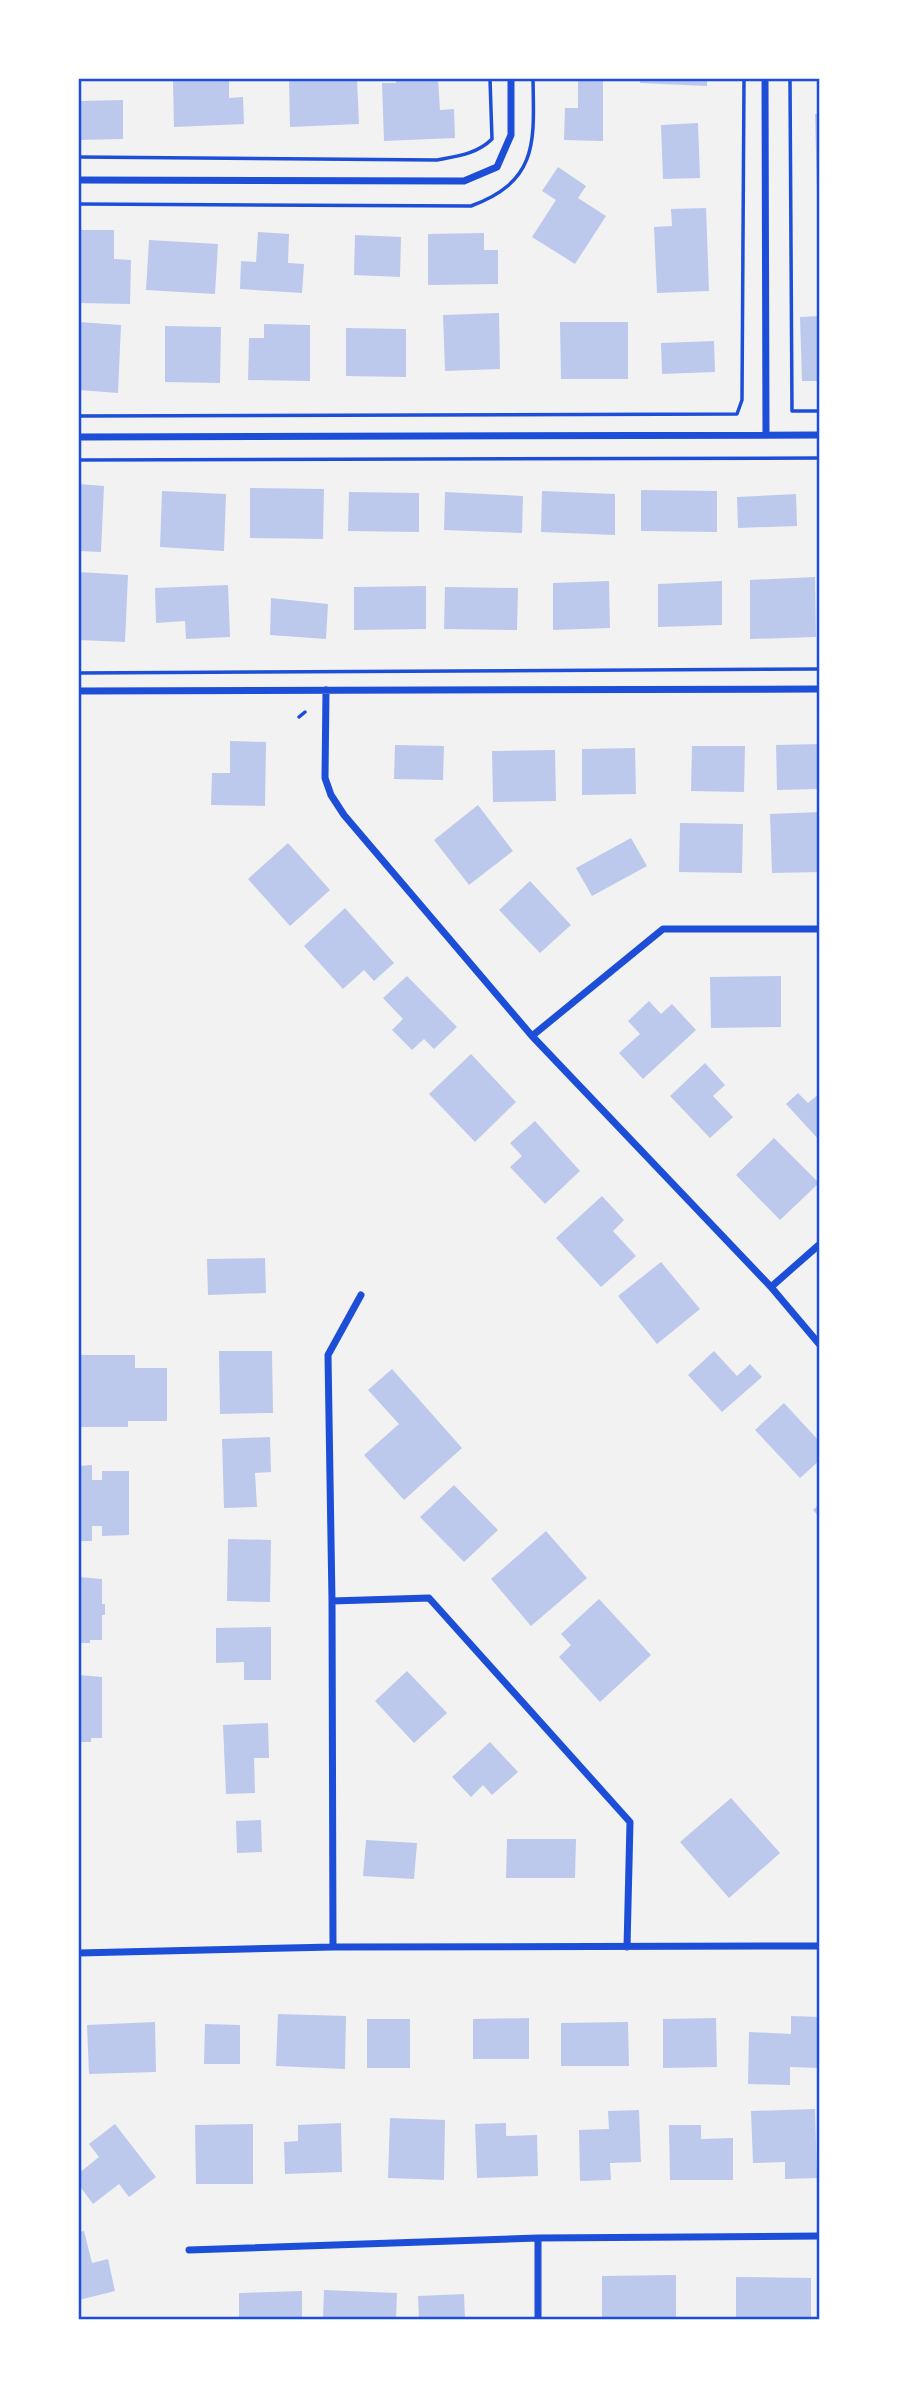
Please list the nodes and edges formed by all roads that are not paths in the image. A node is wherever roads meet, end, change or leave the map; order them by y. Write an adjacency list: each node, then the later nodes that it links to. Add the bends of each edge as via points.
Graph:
1 (511, 79): 3 (street, via 511,135 497,167 464,181)
2 (765, 79): 4 (street)
3 (79, 180)
4 (766, 435): 5 (street); 6 (street)
5 (820, 435)
6 (79, 437)
7 (820, 689): 8 (street)
8 (326, 690): 9 (street); 11 (street, via 325,778 331,794)
9 (79, 691)
10 (820, 929): 11 (street, via 663,929)
11 (532, 1036): 13 (street)
12 (820, 1244): 13 (street)
13 (771, 1287): 15 (street)
14 (361, 1295): 16 (street, via 328,1355)
15 (820, 1345)
16 (332, 1601): 18 (street); 19 (street, via 429,1598 630,1822)
17 (820, 1946): 19 (street)
18 (333, 1947): 19 (street); 20 (street)
19 (626, 1947)
20 (79, 1953)
21 (820, 2236): 22 (street)
22 (538, 2238): 23 (street); 24 (street)
23 (189, 2250)
24 (538, 2319)

